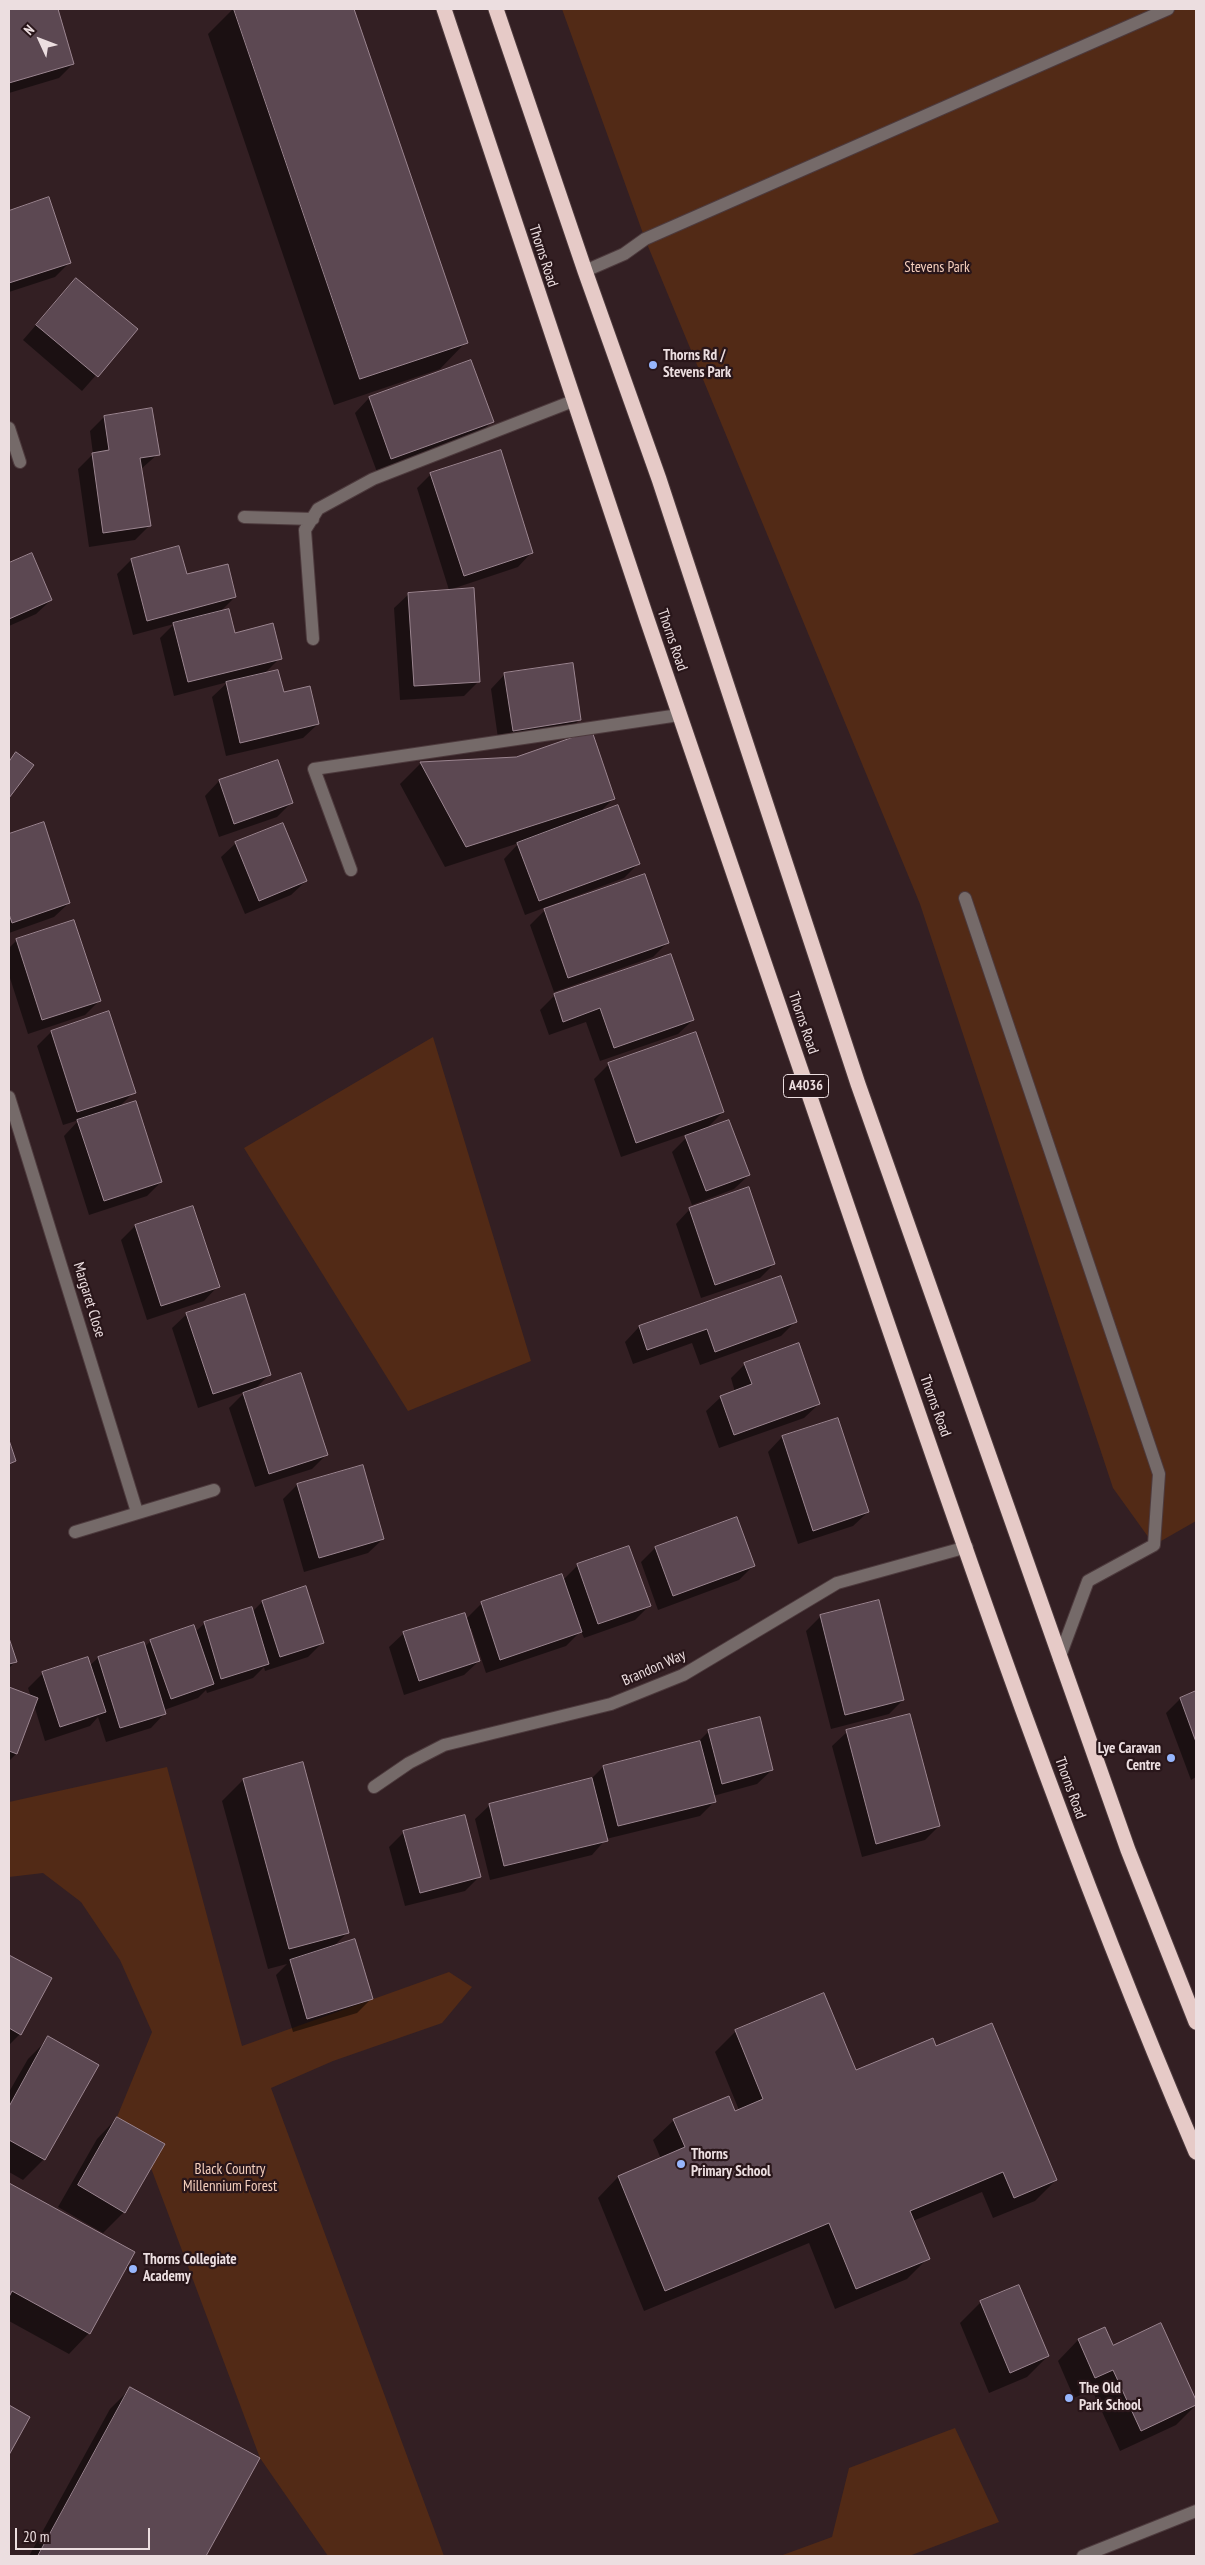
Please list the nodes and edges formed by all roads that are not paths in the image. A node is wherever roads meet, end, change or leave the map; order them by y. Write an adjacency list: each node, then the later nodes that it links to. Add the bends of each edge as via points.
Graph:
1 (444, 9): 5 (highway, Thorns Road / A4036)
2 (496, 9): 4 (highway)
3 (1168, 9): 4 (street, via 645,239 624,254)
4 (584, 271): 19 (highway, via 659,479 858,1084)
5 (573, 401): 9 (street, via 373,479 318,509); 11 (highway, Thorns Road / A4036)
6 (9, 428): 7 (street)
7 (20, 462)
8 (244, 517): 9 (street)
9 (313, 519): 10 (street, via 305,530)
10 (313, 639)
11 (679, 715): 12 (street, via 314,769); 18 (highway, Thorns Road / A4036)
12 (351, 870)
13 (965, 898): 19 (street, via 1159,1474 1154,1546 1088,1581)
14 (9, 1098): 16 (street, Margaret Close)
15 (214, 1490): 16 (street)
16 (137, 1512): 17 (street)
17 (75, 1532)
18 (966, 1547): 20 (street, Brandon Way, via 837,1583 683,1675 611,1704 444,1745 409,1763); 22 (highway, Thorns Road / A4036, via 1088,1889)
19 (1060, 1659): 21 (highway, via 1128,1850)
20 (374, 1787)
21 (1196, 2022)
22 (1196, 2152)
23 (1196, 2511): 24 (street)
24 (1083, 2556)

